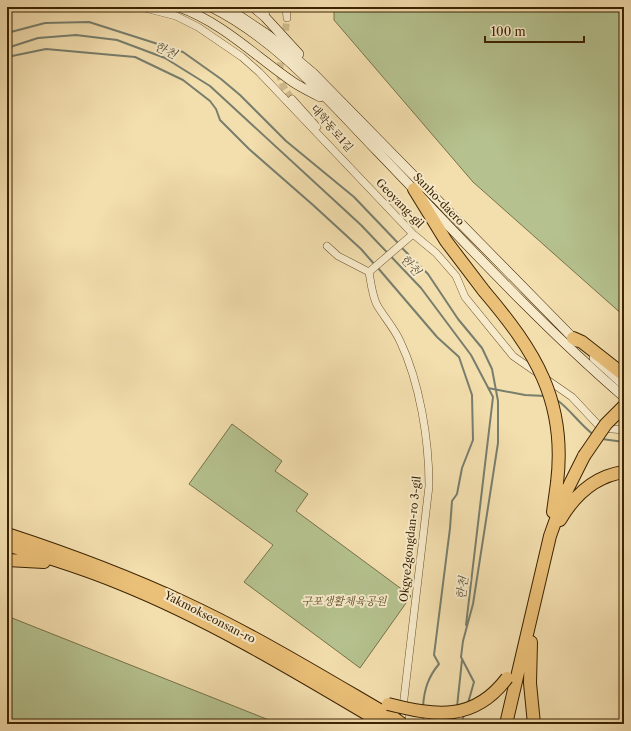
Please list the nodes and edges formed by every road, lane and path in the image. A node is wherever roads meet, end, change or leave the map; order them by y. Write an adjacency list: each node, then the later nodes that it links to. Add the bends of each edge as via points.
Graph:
1 (16, 7): 9 (street)
2 (141, 7): 16 (street, Geoyang-gil, via 176,16 198,27 242,57)
3 (179, 7): 15 (street, via 230,33 294,83)
4 (211, 7): 10 (street)
5 (226, 7): 10 (street)
6 (253, 7): 11 (street)
7 (266, 7): 11 (street)
8 (286, 7): 12 (street)
9 (7, 9)
10 (235, 16): 13 (street, Sanho-daero, via 274,40); 15 (street, Sanho-daero)
11 (265, 17): 13 (street)
12 (286, 18)
13 (321, 82): 21 (street, Sanho-daero)
14 (292, 99): 16 (street, 대학동로1길)
15 (330, 102): 17 (street, Sanho-daero)
16 (355, 172): 18 (street, Geoyang-gil)
17 (414, 189): 24 (street, Sanho-daero, via 548,328); 32 (highway, bridge, via 446,241 520,335 549,392 554,410 559,459)
18 (410, 235): 20 (street); 27 (street, Geoyang-gil, via 436,253 456,276 465,297 513,356 572,397 601,428)
19 (327, 246): 20 (street, via 338,256)
20 (371, 271): 38 (street, Okgye2gongdan-ro 3-gil, via 377,304 400,341 412,376 429,460 428,486)
21 (572, 338): 22 (highway, via 582,342); 23 (street, Sanho-daero)
22 (624, 374)
23 (624, 385)
24 (624, 397)
25 (624, 406): 28 (highway, bridge, via 606,424)
26 (624, 412): 28 (highway)
27 (624, 430)
28 (586, 458): 30 (highway); 32 (highway, via 564,494)
29 (624, 472): 30 (highway, via 604,477 585,489 573,501)
30 (559, 523): 36 (highway)
31 (7, 534): 37 (highway, Yakmokseonsan-ro, via 123,575 193,607)
32 (550, 536): 36 (highway)
33 (7, 545): 35 (highway, Yakmokseonsan-ro, via 118,582)
34 (7, 560): 35 (highway, via 46,562)
35 (147, 595): 38 (highway, Yakmokseonsan-ro, via 181,610)
36 (528, 643): 37 (highway, bridge, via 507,678 489,698 458,712 436,714 388,704 347,688); 39 (highway); 40 (highway); 41 (highway)
37 (294, 661): 38 (highway, Yakmokseonsan-ro)
38 (396, 723)
39 (506, 724)
40 (512, 724)
41 (534, 724)

